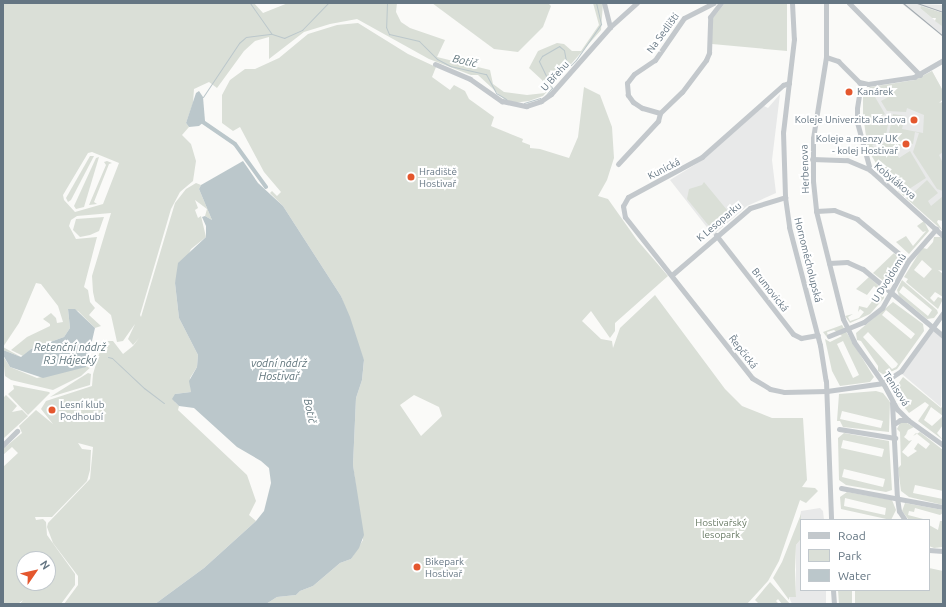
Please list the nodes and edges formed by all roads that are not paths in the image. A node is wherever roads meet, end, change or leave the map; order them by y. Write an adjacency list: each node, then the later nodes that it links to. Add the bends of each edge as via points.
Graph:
1 (604, 3): 8 (street)
2 (637, 3): 8 (street, U Břehu)
3 (713, 3): 17 (street, Na Sedlišti, via 684,18 655,60 628,80 626,91 630,99 642,108)
4 (721, 3): 17 (street, via 712,12 708,23 709,49 706,60 682,92)
5 (792, 3): 13 (street, Hornoměcholupská, via 794,39)
6 (826, 3): 9 (street, Herbenova)
7 (849, 3): 12 (street)
8 (610, 27): 11 (street, U Břehu, via 551,94 524,107 502,101 470,79)
9 (826, 57): 14 (street, via 841,64); 18 (street, Herbenova, via 814,129)
10 (943, 60): 12 (street)
11 (435, 64)
12 (920, 75): 14 (street)
13 (789, 83): 15 (street, Kunická); 16 (street, Hornoměcholupská)
14 (861, 83): 20 (street, via 857,122)
15 (778, 90): 16 (street); 28 (street, Kunická, via 702,157 671,176 629,196 624,202 625,217)
16 (788, 90): 21 (street, Hornoměcholupská, via 783,138)
17 (660, 113): 19 (street, via 658,121)
18 (812, 158): 20 (street, Kobylákova, via 847,160); 22 (street, Herbenova)
19 (618, 164)
20 (869, 170): 23 (street, Kobylákova)
21 (785, 197): 24 (street, K Lesoparku, via 753,206); 33 (street, Hornoměcholupská, via 789,227)
22 (816, 211): 26 (street, via 834,210 857,219); 27 (street, Herbenova)
23 (936, 229): 25 (street, Kobylákova); 26 (street, U Dvojdomů)
24 (716, 235): 28 (street, K Lesoparku); 33 (street, Brumovická, via 793,334 801,338)
25 (943, 236)
26 (908, 261): 29 (street, U Dvojdomů)
27 (829, 263): 29 (street, via 842,261 856,265); 32 (street, Herbenova, via 843,318)
28 (673, 274): 37 (street, Řepčická, via 757,382 781,392)
29 (891, 292): 31 (street); 32 (street, U Dvojdomů, via 879,311)
30 (943, 313): 31 (street)
31 (932, 328): 35 (street); 36 (street, via 900,371)
32 (849, 330): 34 (street, U Dvojdomů); 36 (street, Tenisová, via 854,342)
33 (818, 335): 37 (street, Hornoměcholupská)
34 (829, 336)
35 (943, 336)
36 (883, 383): 37 (street, Řepčická); 38 (street, Tenisová)
37 (827, 391): 49 (street, Hornoměcholupská)
38 (892, 398): 39 (street, Tenisová); 40 (street)
39 (908, 420): 40 (street, via 900,420); 45 (street, Tenisová)
40 (894, 424): 43 (street)
41 (839, 429): 43 (street)
42 (17, 431): 44 (street)
43 (895, 438): 47 (street)
44 (3, 444)
45 (943, 445)
46 (841, 488): 47 (street)
47 (897, 497): 48 (street); 50 (street, via 899,512)
48 (943, 507)
49 (831, 519)
50 (904, 519)
51 (930, 550): 52 (street)
52 (943, 551)
53 (833, 591): 54 (street)
54 (834, 604)

